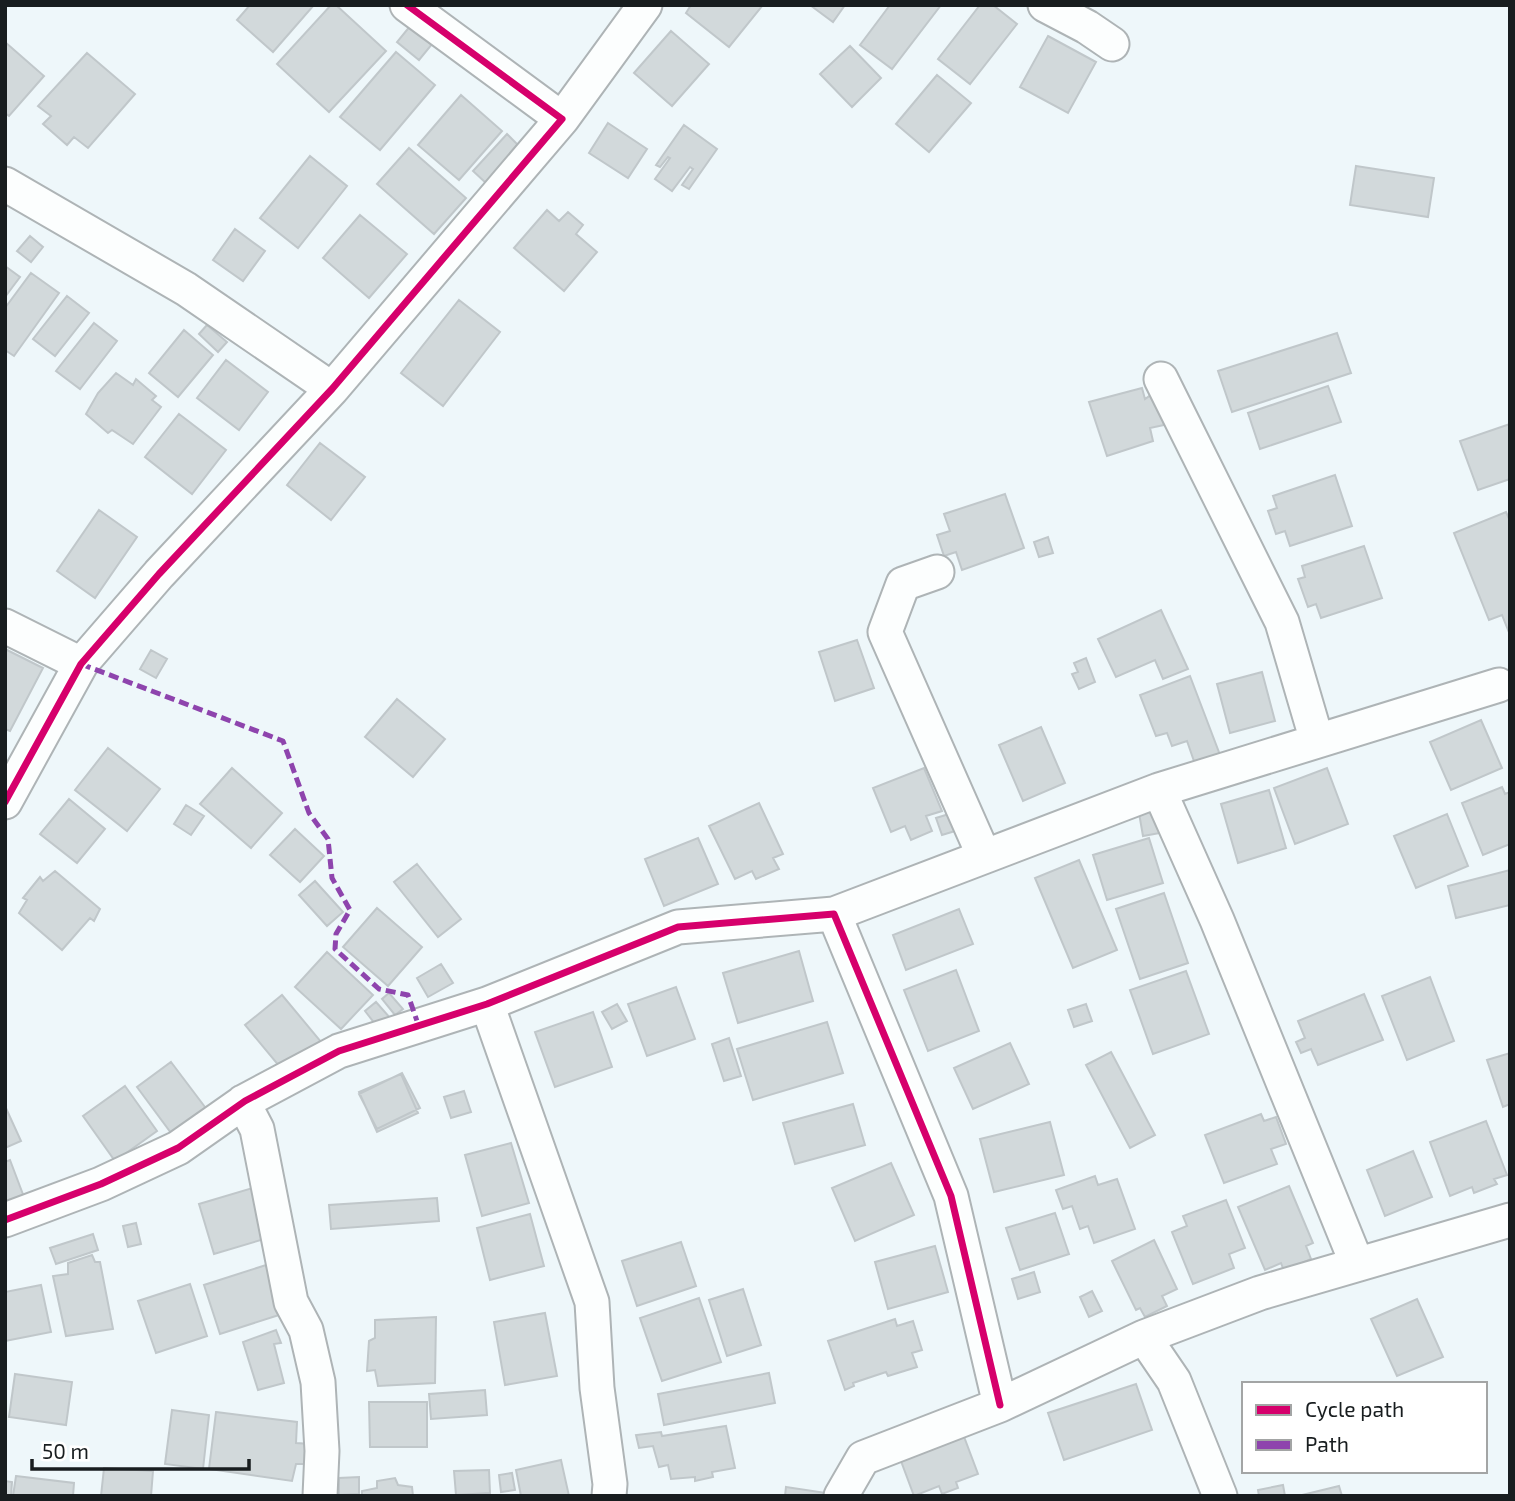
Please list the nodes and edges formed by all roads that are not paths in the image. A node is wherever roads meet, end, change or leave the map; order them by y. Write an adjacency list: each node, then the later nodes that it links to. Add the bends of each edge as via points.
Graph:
1 (407, 5): 5 (street)
2 (645, 5): 5 (street)
3 (1045, 5): 4 (street)
4 (1099, 25)
5 (562, 118): 8 (street)
6 (5, 184): 8 (street, via 186,289)
7 (1161, 379): 13 (street, via 1282,622)
8 (332, 388): 11 (street)
9 (937, 572): 16 (street, via 903,584 886,632)
10 (5, 625): 11 (street)
11 (82, 664): 15 (street)
12 (1506, 691): 13 (street)
13 (1317, 741): 14 (street)
14 (1159, 790): 16 (street); 22 (street)
15 (5, 802)
16 (984, 856): 17 (street)
17 (834, 914): 18 (street, via 678,927); 24 (street, via 951,1196)
18 (487, 1004): 19 (street, via 339,1051); 26 (street, via 592,1301)
19 (243, 1102): 20 (street, via 178,1148 101,1184); 25 (street, via 257,1129 290,1302 306,1330 318,1382)
20 (5, 1220)
21 (1510, 1220): 22 (street)
22 (1357, 1264): 23 (street, via 1246,1298)
23 (1144, 1337): 24 (street); 28 (street, via 1174,1381)
24 (1000, 1405): 27 (street, via 863,1458)
25 (320, 1496)
26 (608, 1496)
27 (841, 1496)
28 (1220, 1496)

